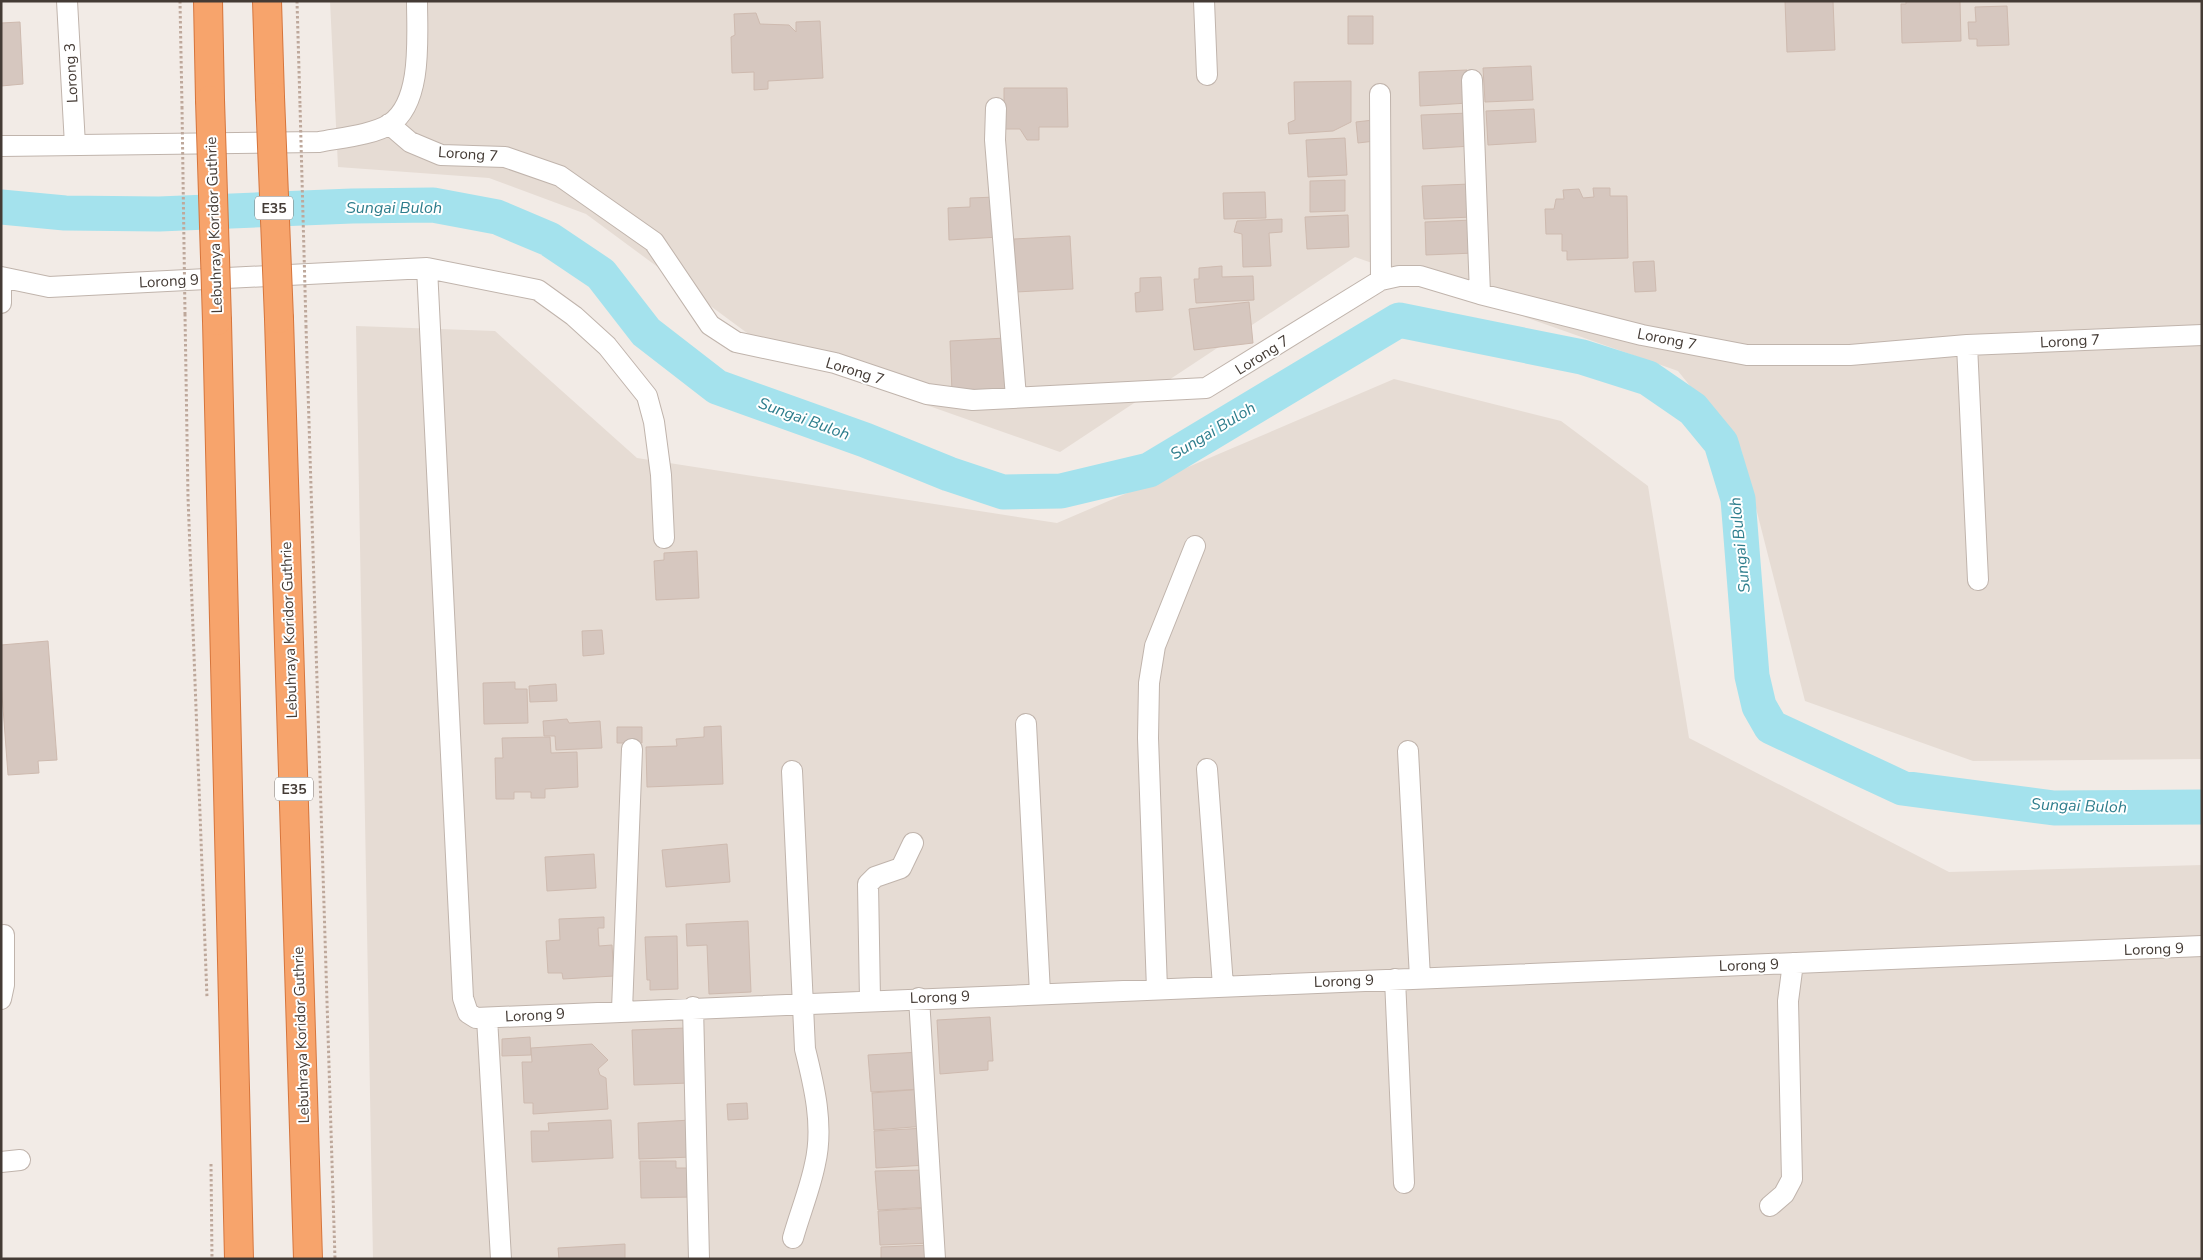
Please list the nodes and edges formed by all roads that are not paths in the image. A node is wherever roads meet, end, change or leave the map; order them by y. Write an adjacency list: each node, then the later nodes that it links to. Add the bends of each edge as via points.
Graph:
1 (68, 1): 11 (street, Lorong 3)
2 (208, 1): 48 (highway, Lebuhraya Koridor Guthrie, bridge)
3 (267, 1): 49 (highway, Lebuhraya Koridor Guthrie / E35, bridge)
4 (417, 1): 10 (street, via 416,64 411,92 404,111)
5 (1204, 1): 6 (street)
6 (1207, 75)
7 (1472, 80): 16 (street)
8 (1380, 94): 15 (street)
9 (996, 108): 20 (street, via 995,140)
10 (389, 124): 11 (street, via 319,142); 20 (street, Lorong 7, via 410,142 441,155 505,157 560,176 654,242 710,325 736,342 835,362 927,394 973,400)
11 (75, 145): 12 (street)
12 (1, 146)
13 (427, 268): 14 (street, Lorong 9, via 49,287); 21 (street, Lorong 9, via 538,290 607,346 647,396 661,475); 44 (street, via 463,998 468,1013 476,1018)
14 (1, 278): 17 (street)
15 (1381, 280): 16 (street, Lorong 7, via 1420,276); 20 (street, Lorong 7, via 1206,388)
16 (1480, 294): 19 (street, Lorong 7, via 1642,335 1747,355 1850,355)
17 (1, 304)
18 (2202, 335): 19 (street, Lorong 7)
19 (1967, 345): 23 (street)
20 (1016, 397)
21 (664, 538)
22 (1195, 546): 36 (street, via 1155,646 1150,683 1148,738)
23 (1978, 580)
24 (1026, 724): 37 (street)
25 (632, 749): 43 (street)
26 (1408, 751): 33 (street)
27 (1207, 769): 35 (street)
28 (792, 771): 41 (street)
29 (913, 843): 40 (street, via 904,866 875,877 867,888)
30 (4, 935): 39 (street)
31 (2202, 946): 32 (street, Lorong 9)
32 (1793, 963): 33 (street, Lorong 9); 46 (street, via 1788,1001 1792,1179 1784,1194)
33 (1420, 978): 34 (street, Lorong 9)
34 (1396, 979): 35 (street, Lorong 9); 45 (street)
35 (1223, 986): 36 (street, Lorong 9)
36 (1156, 989): 37 (street, Lorong 9)
37 (1040, 993): 38 (street, Lorong 9)
38 (919, 998): 40 (street, Lorong 9); 52 (street)
39 (1, 999)
40 (870, 1000): 41 (street, Lorong 9)
41 (803, 1003): 42 (street, Lorong 9); 47 (street, via 805,1049 818,1128 816,1162)
42 (693, 1007): 43 (street, Lorong 9); 51 (street)
43 (622, 1010): 44 (street, Lorong 9)
44 (487, 1018): 50 (street)
45 (1404, 1183)
46 (1770, 1206)
47 (793, 1238)
48 (239, 1259)
49 (308, 1259)
50 (501, 1259)
51 (699, 1259)
52 (935, 1259)

